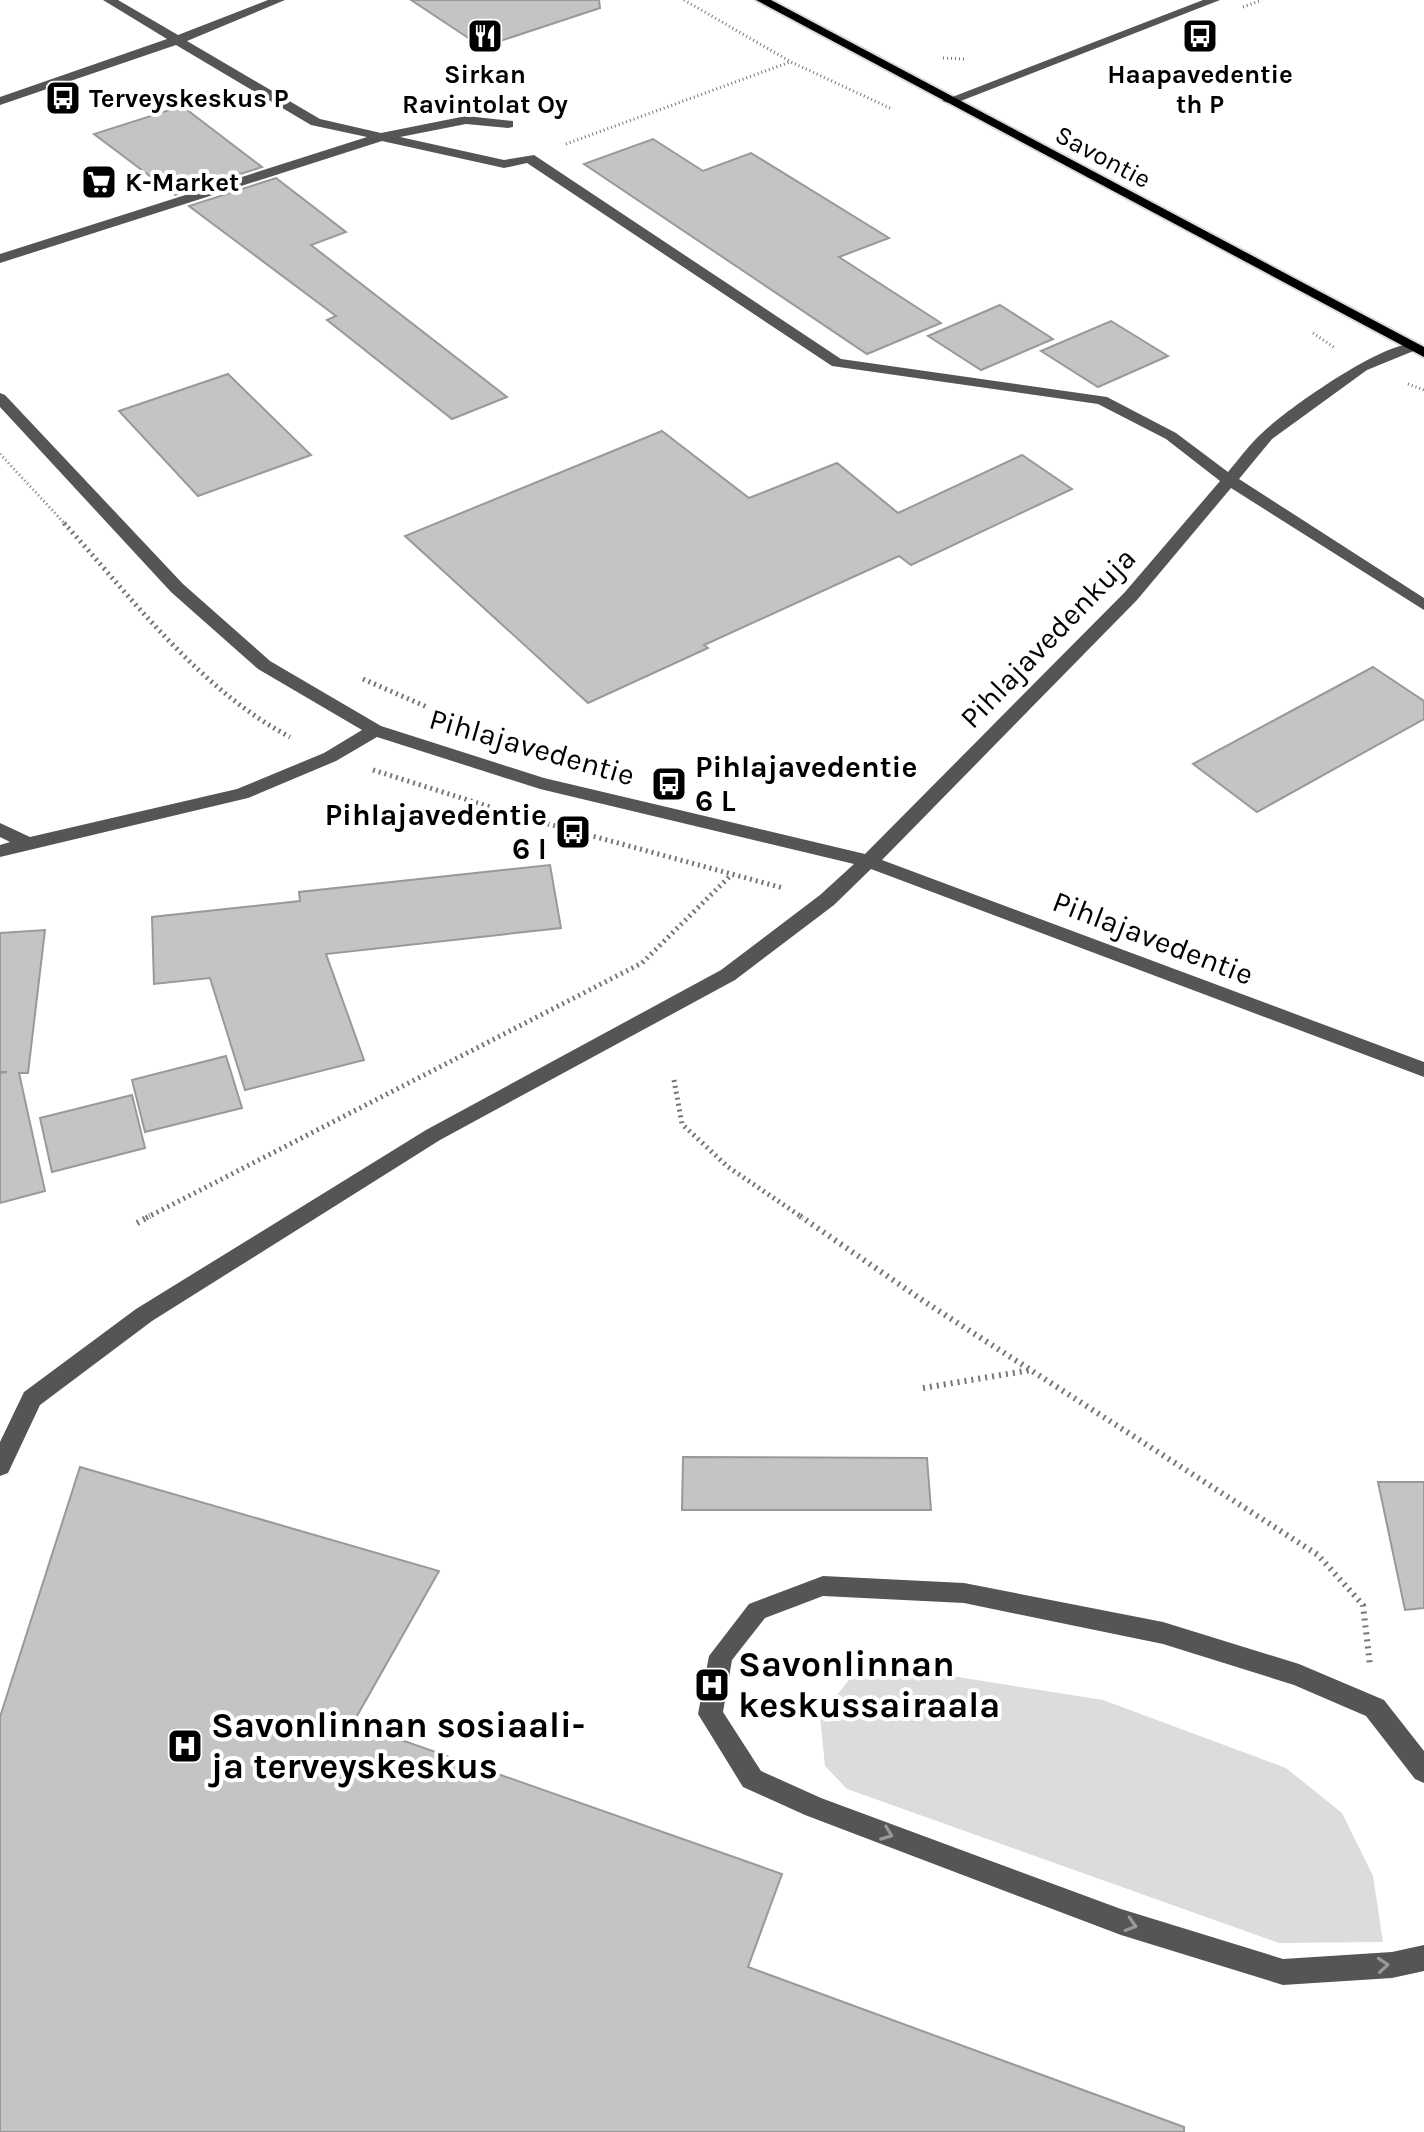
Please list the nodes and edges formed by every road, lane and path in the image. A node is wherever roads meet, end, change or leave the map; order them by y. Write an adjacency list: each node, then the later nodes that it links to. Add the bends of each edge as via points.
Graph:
1 (109, 0): 5 (street)
2 (279, 0): 5 (street)
3 (762, 0): 8 (main road, Savontie)
4 (1214, 0): 8 (street)
5 (180, 39): 7 (street); 10 (street, via 316,122)
6 (791, 62): 11 (path)
7 (0, 101)
8 (948, 101): 13 (main road, Savontie)
9 (508, 124): 10 (street, via 466,120)
10 (384, 136): 11 (street, via 504,164); 12 (street)
11 (529, 158): 15 (street, via 837,363 1102,400 1171,436)
12 (0, 259)
13 (1417, 350): 15 (street, Pihlajavedenkuja, via 1362,367 1267,436)
14 (0, 398): 19 (street, Pihlajavedentie, via 177,588 264,665)
15 (1229, 480): 16 (street); 23 (street, Pihlajavedenkuja, via 1131,596)
16 (1424, 605)
17 (355, 675): 18 (path)
18 (436, 711)
19 (375, 730): 21 (street, via 330,757 242,794); 23 (street, Pihlajavedentie, via 540,783)
20 (0, 829): 21 (street)
21 (28, 844): 22 (street)
22 (0, 851)
23 (867, 861): 25 (street, Pihlajavedentie); 30 (street, Pihlajavedenkuja, via 827,900 728,975 433,1135 144,1315 32,1399)
24 (732, 875): 27 (path, via 642,963)
25 (1424, 1070)
26 (674, 1080): 28 (path, via 682,1124 728,1167)
27 (137, 1223)
28 (1031, 1370): 29 (path); 31 (path, via 1318,1555 1363,1605)
29 (923, 1388)
30 (0, 1466)
31 (1375, 1708): 32 (street); 33 (street, one-way to 33, via 1299,1675 1163,1633 964,1593 823,1586 757,1611 721,1656 710,1714 752,1779 1121,1922 1283,1972)
32 (1424, 1771)
33 (1424, 1958)

